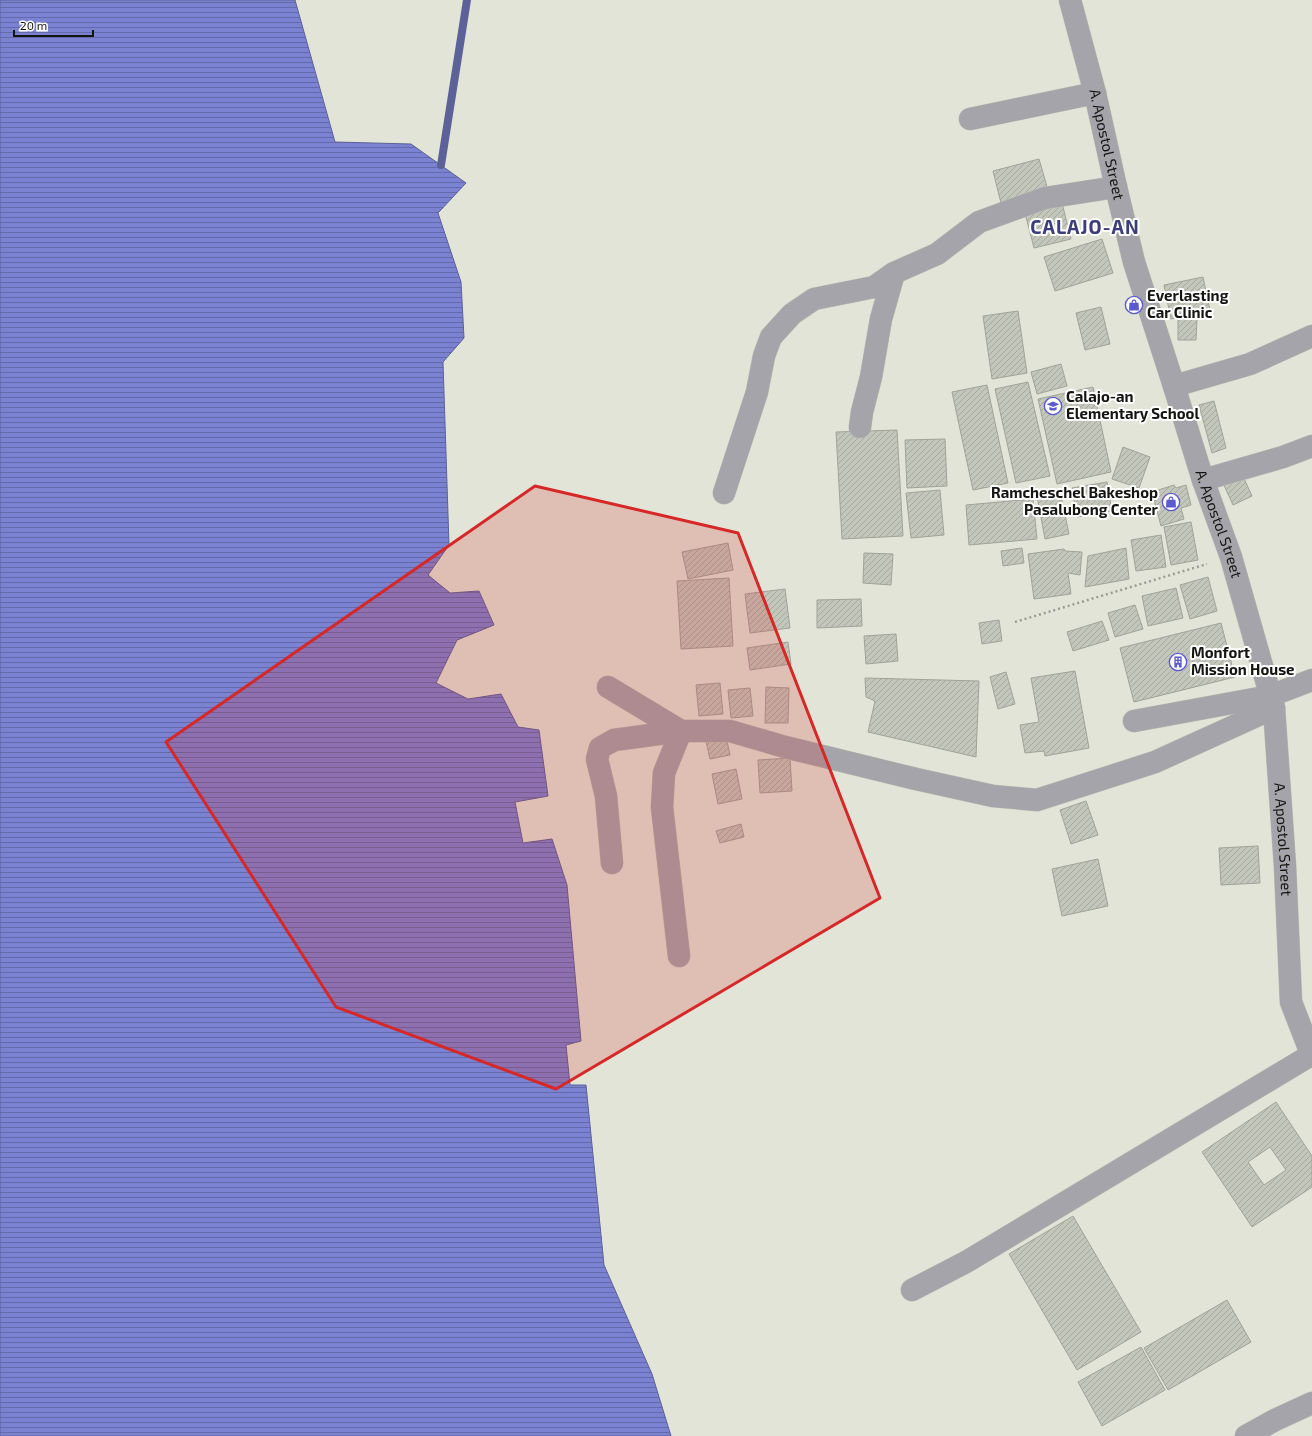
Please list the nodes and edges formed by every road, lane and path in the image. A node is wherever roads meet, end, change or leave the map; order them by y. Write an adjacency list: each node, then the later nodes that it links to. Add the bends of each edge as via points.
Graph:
1 (1070, 0): 2 (street, A. Apostol Street)
2 (1095, 93): 3 (street); 4 (street, A. Apostol Street)
3 (970, 119)
4 (1116, 187): 5 (street, via 1045,198 979,222 937,254); 7 (street, A. Apostol Street, via 1134,262)
5 (894, 273): 8 (street); 11 (street, via 874,286 814,299 792,314 771,337 764,356 757,392)
6 (1312, 336): 7 (street, via 1250,364)
7 (1174, 386): 10 (street, A. Apostol Street)
8 (860, 427)
9 (1312, 446): 10 (street)
10 (1203, 480): 12 (street, A. Apostol Street)
11 (724, 493)
12 (1231, 557): 13 (path); 16 (street, A. Apostol Street)
13 (1015, 622)
14 (1312, 680): 16 (street)
15 (608, 687): 18 (street)
16 (1272, 702): 17 (street); 18 (street, via 1155,762 1037,800 993,796 916,779 730,731); 21 (street, A. Apostol Street, via 1285,866 1291,1002)
17 (1134, 721)
18 (681, 731): 19 (street, via 614,740 600,748 597,759 606,796); 20 (street, via 664,773 662,807)
19 (612, 863)
20 (679, 956)
21 (1312, 1056): 22 (street, via 966,1262)
22 (912, 1290)
23 (1312, 1402): 24 (street)
24 (1246, 1436)

